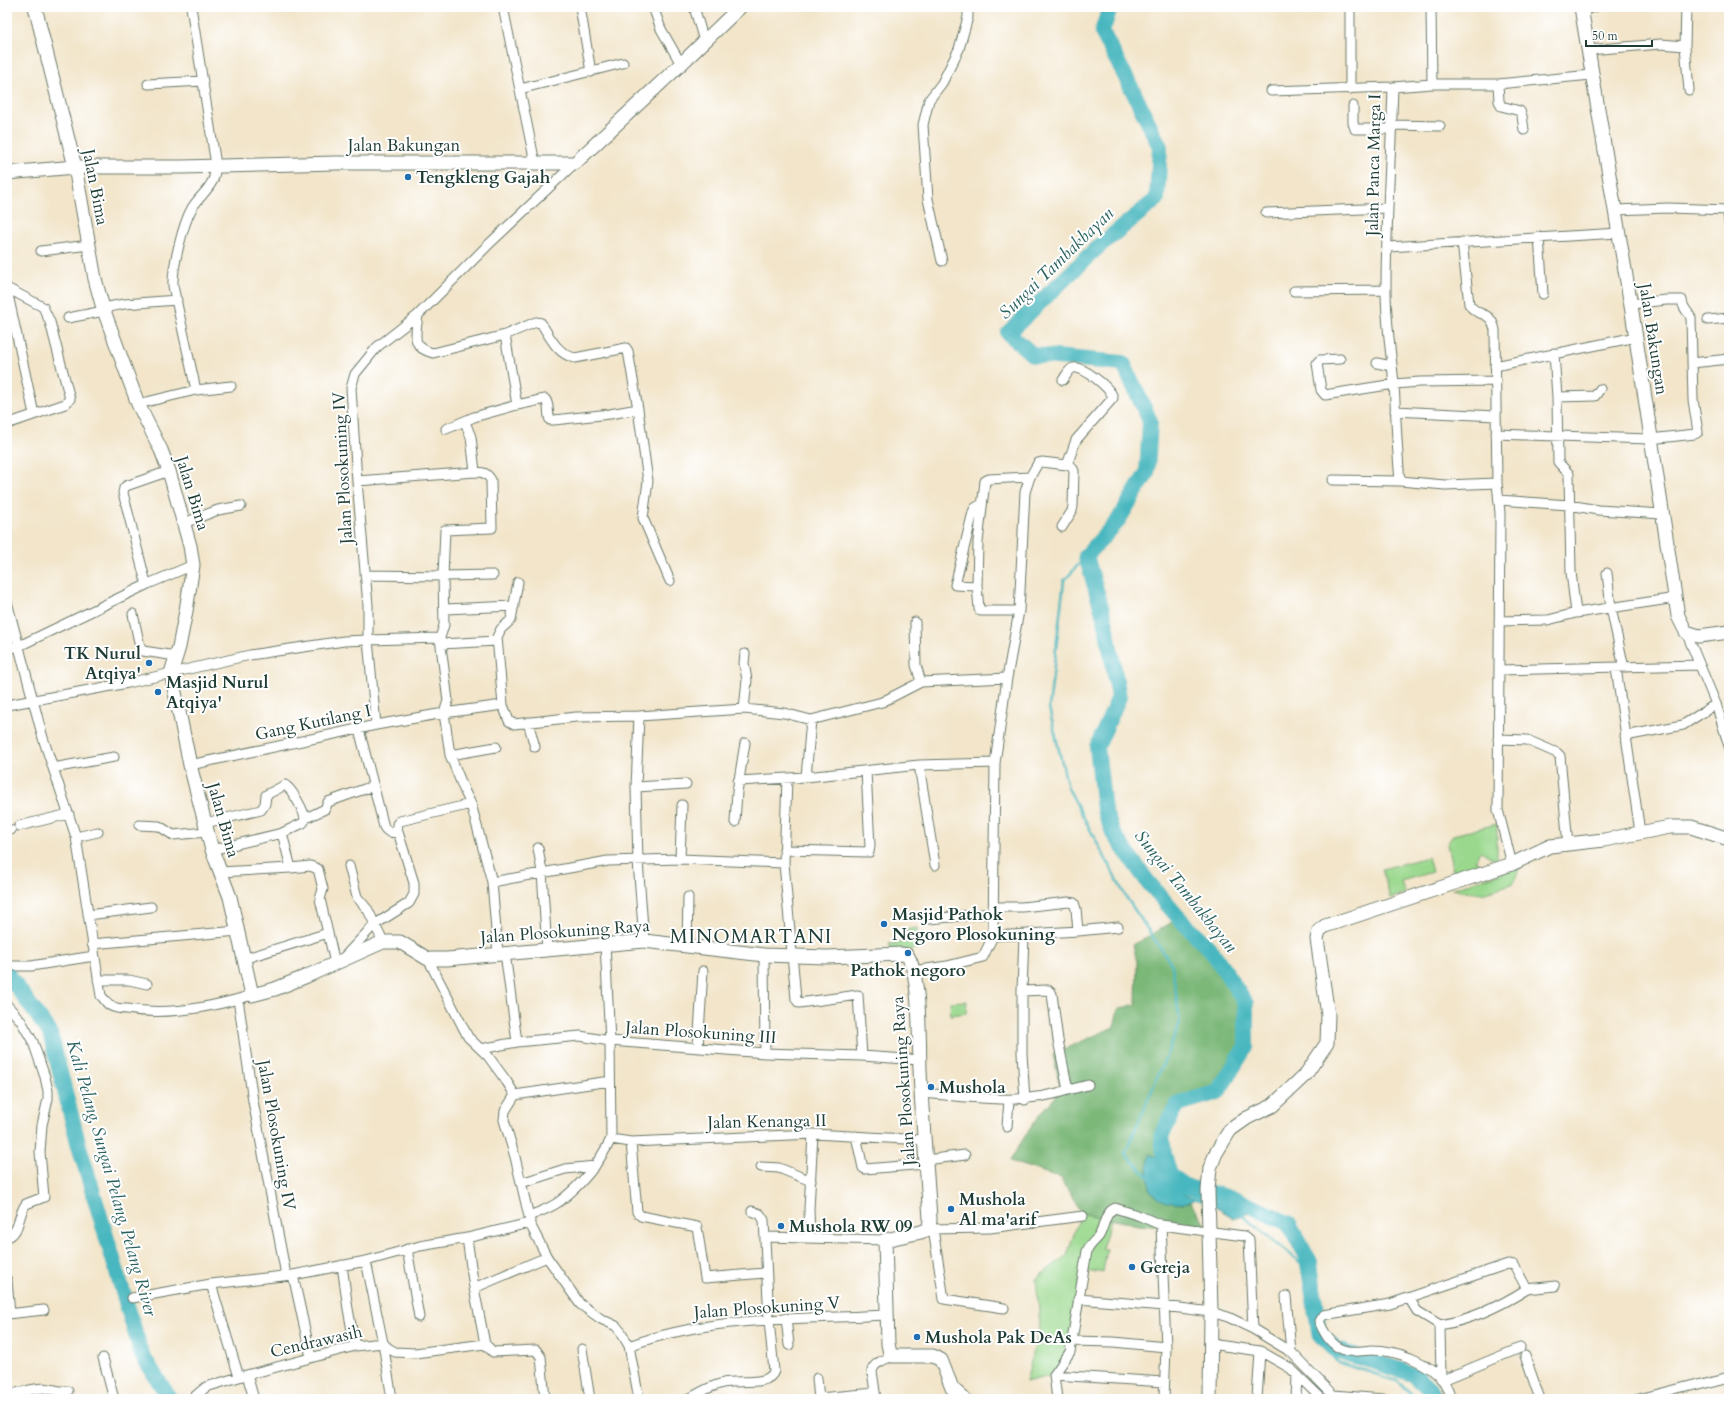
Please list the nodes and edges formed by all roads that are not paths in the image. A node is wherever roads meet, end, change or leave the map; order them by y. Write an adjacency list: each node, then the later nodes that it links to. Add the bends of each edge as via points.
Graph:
1 (35, 7): 38 (street, Jalan Bima)
2 (191, 7): 21 (street)
3 (503, 7): 27 (street)
4 (580, 7): 19 (street)
5 (653, 7): 18 (street, via 661,29)
6 (694, 7): 14 (street)
7 (740, 7): 14 (street)
8 (968, 7): 52 (street, via 968,17 958,49 942,83 929,100 924,125 928,199)
9 (1350, 7): 26 (street, Jalan Panca Marga I)
10 (1430, 7): 23 (street)
11 (1595, 7): 13 (street)
12 (1686, 7): 15 (street)
13 (1581, 9): 16 (street, Jalan Bakungan)
14 (704, 41): 18 (street)
15 (1685, 46): 16 (street, via 1661,44); 28 (street)
16 (1589, 50): 20 (street, Jalan Bakungan)
17 (623, 63): 19 (street)
18 (681, 64): 36 (street)
19 (590, 72): 27 (street)
20 (1591, 75): 24 (street); 42 (street, Jalan Bakungan)
21 (203, 81): 22 (street); 37 (street)
22 (148, 84)
23 (1432, 84): 24 (street); 25 (street)
24 (1498, 84): 33 (street, via 1501,106 1520,111)
25 (1393, 87): 26 (street, Jalan Panca Marga I); 32 (street, Jalan Panca Marga I)
26 (1350, 89): 29 (street)
27 (520, 90): 34 (street)
28 (1689, 90)
29 (1271, 91)
30 (1353, 106): 32 (street, via 1355,129)
31 (1440, 126): 32 (street)
32 (1392, 127): 41 (street, Jalan Panca Marga I, via 1391,176)
33 (1524, 130)
34 (535, 163): 35 (street, Jalan Bakungan); 37 (street, Jalan Bakungan)
35 (549, 163): 36 (street, Jalan Bakungan); 40 (street)
36 (575, 163): 40 (street, Jalan Plosokuning IV)
37 (216, 165): 38 (street, Jalan Bakungan); 57 (street, via 213,179 187,218 173,275)
38 (75, 167): 39 (street, Jalan Bakungan); 49 (street, Jalan Bima)
39 (7, 173)
40 (556, 180): 60 (street, Jalan Plosokuning IV)
41 (1387, 208): 44 (street); 50 (street, Jalan Panca Marga I)
42 (1615, 210): 43 (street); 46 (street, Jalan Bakungan)
43 (1728, 210): 45 (street)
44 (1266, 213)
45 (1729, 223)
46 (1619, 233): 47 (street); 58 (street, Jalan Bakungan)
47 (1538, 237): 48 (street); 56 (street)
48 (1462, 242): 50 (street); 72 (street, via 1469,304 1472,310 1487,314 1495,330)
49 (89, 245): 51 (street); 59 (street, Jalan Bima)
50 (1388, 247): 54 (street, Jalan Panca Marga I)
51 (41, 251)
52 (942, 261)
53 (7, 289): 84 (street); 84 (street, via 42,307 50,322 70,396 65,404)
54 (1386, 290): 55 (street); 71 (street, Jalan Panca Marga I)
55 (1294, 291)
56 (1542, 294)
57 (176, 300): 59 (street, via 124,304); 78 (street)
58 (1631, 304): 65 (street, Jalan Bakungan); 70 (street, via 1682,300 1682,305 1691,318)
59 (104, 310): 61 (street); 80 (street, Jalan Bima)
60 (418, 315): 64 (street, via 418,346 433,353); 97 (street, Jalan Plosokuning IV, via 377,347 355,374 351,388)
61 (68, 318)
62 (1729, 318): 63 (street)
63 (1708, 320)
64 (505, 335): 81 (street); 82 (street, via 539,322 556,347 567,356 575,358 626,348)
65 (1636, 337): 66 (street); 91 (street, Jalan Bakungan)
66 (1554, 353): 72 (street); 79 (street)
67 (1340, 359): 75 (street, via 1320,360 1317,363 1321,390 1324,394)
68 (1729, 359): 70 (street)
69 (1377, 363): 71 (street)
70 (1692, 363): 91 (street, via 1693,400 1698,432 1691,436)
71 (1392, 366): 75 (street, Jalan Panca Marga I)
72 (1495, 366): 74 (street)
73 (1063, 380): 92 (street, via 1068,371 1077,367 1110,390 1113,398 1076,440)
74 (1495, 381): 75 (street); 85 (street)
75 (1394, 384): 83 (street, Jalan Panca Marga I)
76 (231, 386): 78 (street)
77 (1600, 389): 79 (street, via 1595,396)
78 (196, 390): 80 (street)
79 (1557, 396): 90 (street)
80 (138, 404): 93 (street, Jalan Bima)
81 (517, 405): 82 (street, via 545,399 548,401 550,420); 86 (street)
82 (638, 409): 113 (street, via 648,480 644,518)
83 (1395, 411): 85 (street); 98 (street, Jalan Panca Marga I)
84 (34, 414): 87 (street)
85 (1496, 416): 89 (street)
86 (465, 422): 88 (street); 94 (street, via 471,438)
87 (7, 424)
88 (446, 429)
89 (1496, 434): 90 (street); 99 (street)
90 (1557, 436): 91 (street); 102 (street, via 1558,462 1570,474)
91 (1650, 439): 104 (street, Jalan Bakungan)
92 (1067, 465): 95 (street, via 1038,463); 106 (street, via 1074,471 1073,506)
93 (169, 471): 105 (street, Jalan Bima); 112 (street, via 124,488 123,493)
94 (474, 472): 97 (street); 111 (street, via 483,472 491,480 492,528 445,530)
95 (1030, 477): 101 (street, via 985,481); 121 (street, via 1025,492)
96 (1333, 480): 98 (street)
97 (357, 481): 109 (street, Jalan Plosokuning IV)
98 (1400, 481): 99 (street, via 1445,485)
99 (1497, 483): 100 (street)
100 (1499, 500): 102 (street); 125 (street)
101 (982, 504): 115 (street); 115 (street, via 973,512 955,585)
102 (1569, 505): 104 (street, via 1598,510); 122 (street, via 1571,572)
103 (241, 506): 105 (street, via 218,510)
104 (1663, 514): 116 (street, Jalan Bakungan)
105 (184, 523): 107 (street, Jalan Bima)
106 (1062, 527)
107 (193, 565): 132 (street); 135 (street, Jalan Bima)
108 (1607, 573): 119 (street)
109 (365, 575): 111 (street); 129 (street, Jalan Plosokuning IV)
110 (493, 575): 111 (street)
111 (443, 576): 120 (street)
112 (145, 579)
113 (670, 581)
114 (518, 582): 118 (street)
115 (977, 586): 121 (street, via 978,607 981,611)
116 (1676, 598): 119 (street); 127 (street, Jalan Bakungan, via 1678,616)
117 (7, 602): 124 (street)
118 (514, 606): 120 (street); 131 (street, via 511,620 498,633)
119 (1611, 608): 122 (street); 137 (street)
120 (445, 609): 130 (street)
121 (1019, 611): 140 (street)
122 (1576, 613): 125 (street, via 1548,620)
123 (133, 614): 135 (street, via 140,647 144,651)
124 (9, 617): 132 (street)
125 (1499, 621): 138 (street)
126 (915, 622): 141 (street, via 916,665)
127 (1686, 632): 128 (street, via 1699,636); 136 (street)
128 (1729, 632)
129 (368, 640): 130 (street); 139 (street, via 344,641 250,655); 151 (street, Jalan Plosokuning IV)
130 (441, 641): 131 (street); 147 (street, via 448,701)
131 (497, 641): 145 (street)
132 (19, 646): 133 (street); 142 (street)
133 (7, 648)
134 (745, 654): 146 (street, via 747,680)
135 (176, 656): 139 (street, Jalan Bima)
136 (1699, 665): 137 (street); 143 (street)
137 (1620, 668): 138 (street); 153 (street)
138 (1499, 670): 154 (street)
139 (171, 672): 142 (street); 162 (street, Jalan Bima)
140 (1007, 678): 141 (street); 161 (street)
141 (921, 682): 149 (street, via 882,702)
142 (33, 701): 144 (street); 164 (street)
143 (1716, 704): 153 (street, via 1684,725); 156 (street)
144 (7, 705)
145 (503, 705): 147 (street, Gang Kutilang I); 150 (street, via 509,721 514,724)
146 (744, 709): 148 (street); 149 (street, via 784,713)
147 (444, 713): 151 (street, Gang Kutilang I); 159 (street)
148 (639, 716): 150 (street, via 576,717); 171 (street)
149 (811, 720): 166 (street)
150 (528, 722): 158 (street)
151 (376, 725): 152 (street, Gang Kutilang I)
152 (359, 729): 162 (street, Gang Kutilang I); 170 (street)
153 (1625, 736): 182 (street)
154 (1498, 739): 186 (street, via 1527,740 1560,756); 193 (street, via 1498,810)
155 (745, 743): 168 (street)
156 (1729, 746)
157 (496, 747): 159 (street)
158 (535, 747)
159 (450, 755): 172 (street)
160 (114, 757): 164 (street)
161 (995, 763): 163 (street); 202 (street)
162 (190, 764): 178 (street, Jalan Bima)
163 (919, 765): 165 (street); 194 (street)
164 (53, 768): 174 (street)
165 (866, 771): 166 (street); 189 (street, via 869,852)
166 (806, 777): 167 (street)
167 (786, 779): 168 (street); 189 (street)
168 (738, 781): 176 (street)
169 (686, 784): 171 (street)
170 (372, 786): 175 (street, via 328,802 325,809); 181 (street, via 384,827 392,833)
171 (636, 787): 190 (street)
172 (471, 804): 181 (street, via 400,821 397,824); 199 (street)
173 (682, 805): 191 (street)
174 (69, 814): 179 (street); 184 (street)
175 (306, 818): 178 (street, via 297,800 285,785 266,796 266,804 261,810); 183 (street, via 303,823)
176 (735, 822)
177 (139, 825): 178 (street, via 159,826 173,835)
178 (206, 827): 188 (street, Jalan Bima)
179 (12, 829)
180 (98, 832): 184 (street)
181 (398, 832): 206 (street, via 414,883 414,894 409,903)
182 (1640, 832): 185 (street, via 1670,826 1691,827); 186 (street)
183 (282, 833): 188 (street); 196 (street)
184 (76, 837): 203 (street)
185 (1729, 839)
186 (1568, 845): 193 (street, via 1550,846)
187 (538, 848): 198 (street)
188 (212, 850): 197 (street, Jalan Bima)
189 (784, 850): 192 (street)
190 (638, 860): 191 (street); 198 (street, via 608,861); 212 (street)
191 (680, 860): 192 (street)
192 (784, 864): 220 (street)
193 (1512, 864): 265 (street, via 1325,926 1319,932 1317,939 1328,1015 1327,1043 1306,1074 1272,1106 1230,1130 1210,1168)
194 (935, 865)
195 (349, 866): 206 (street, via 357,897 368,910)
196 (291, 868): 197 (street); 209 (street, via 310,866 318,869 323,889 320,899)
197 (220, 872): 207 (street, Jalan Bima, via 230,897)
198 (542, 872): 199 (street); 216 (street)
199 (492, 882): 217 (street)
200 (688, 897): 215 (street)
201 (151, 907): 203 (street)
202 (993, 910): 204 (street); 208 (street, via 1074,903); 211 (street)
203 (88, 915): 213 (street)
204 (930, 919)
205 (1118, 927): 208 (street)
206 (377, 930): 222 (street); 223 (street); 223 (street)
207 (238, 931): 213 (street); 221 (street, Jalan Bima)
208 (1078, 931): 210 (street)
209 (328, 933): 221 (street); 223 (street)
210 (1024, 935): 211 (street); 229 (street)
211 (993, 936): 226 (street, via 983,957)
212 (644, 941): 214 (street, Jalan Plosokuning Raya); 215 (street, Jalan Plosokuning Raya)
213 (92, 944): 219 (street)
214 (605, 944): 216 (street, Jalan Plosokuning Raya); 233 (street)
215 (687, 946): 218 (street, Jalan Plosokuning Raya)
216 (547, 950): 217 (street, Jalan Plosokuning Raya)
217 (502, 954): 222 (street, Jalan Plosokuning Raya); 234 (street)
218 (764, 955): 220 (street, Jalan Plosokuning Raya); 237 (street)
219 (94, 956): 224 (street, via 31,966); 227 (street)
220 (791, 956): 226 (street, Jalan Plosokuning Raya, via 902,954 910,959); 238 (street, via 797,1002 858,995)
221 (244, 958): 230 (street, Jalan Bima)
222 (428, 959): 236 (street, via 468,1036)
223 (338, 962): 230 (street)
224 (7, 965)
225 (703, 971): 235 (street)
226 (913, 971): 239 (street, Jalan Plosokuning Raya, via 920,1028)
227 (98, 980): 228 (street, via 129,980); 231 (street, via 101,996 110,1005 138,1011 170,1012)
228 (147, 984)
229 (1022, 991): 242 (street, via 1048,990 1052,994); 246 (street)
230 (252, 995): 231 (street)
231 (238, 999): 276 (street, Jalan Plosokuning IV, via 253,1101)
232 (7, 1005): 266 (street, via 21,1021 32,1042 45,1077 48,1099 42,1125 40,1152 44,1197 26,1204 14,1232)
233 (610, 1041): 234 (street, Jalan Plosokuning III, via 580,1036); 235 (street, Jalan Plosokuning III); 240 (street)
234 (518, 1042): 236 (street, Jalan Plosokuning III)
235 (698, 1048): 237 (street, Jalan Plosokuning III)
236 (481, 1049): 244 (street, via 508,1082)
237 (765, 1053): 238 (street, Jalan Plosokuning III)
238 (862, 1056): 239 (street, Jalan Plosokuning III)
239 (920, 1060): 243 (street, Jalan Plosokuning Raya)
240 (610, 1081): 244 (street); 250 (street)
241 (1088, 1086): 242 (street)
242 (1068, 1090): 246 (street)
243 (922, 1093): 245 (street); 251 (street, Jalan Plosokuning Raya)
244 (515, 1095): 258 (street, via 505,1111 504,1120)
245 (1009, 1100): 246 (street); 247 (street)
246 (1025, 1100)
247 (1007, 1127)
248 (813, 1134): 249 (street, Jalan Kenanga II); 252 (street, Jalan Kenanga II); 257 (street)
249 (856, 1136): 251 (street, Jalan Kenanga II); 254 (street, via 863,1168)
250 (611, 1139): 252 (street, Jalan Kenanga II); 255 (street)
251 (924, 1140): 254 (street, Jalan Plosokuning Raya)
252 (631, 1142): 275 (street, via 636,1212 640,1216 697,1227 705,1278)
253 (965, 1155): 254 (street)
254 (926, 1162): 264 (street, Jalan Plosokuning Raya)
255 (594, 1166): 258 (street, via 565,1170); 260 (street, via 560,1202)
256 (762, 1167): 257 (street, via 779,1168)
257 (812, 1181): 269 (street, via 809,1209)
258 (521, 1183): 260 (street)
259 (752, 1211): 268 (street, via 763,1217)
260 (529, 1216): 263 (street)
261 (1083, 1216): 264 (street, via 990,1228)
262 (1161, 1225): 265 (street); 285 (street, via 1122,1209 1115,1208 1110,1211 1099,1237 1087,1251); 286 (street)
263 (531, 1226): 267 (street, via 525,1224); 272 (street)
264 (931, 1229): 270 (street); 287 (street, via 944,1299)
265 (1208, 1232): 289 (street); 296 (street, via 1244,1236 1249,1239)
266 (7, 1237)
267 (467, 1238): 271 (street); 280 (street)
268 (766, 1238): 269 (street); 275 (street)
269 (810, 1238): 270 (street)
270 (885, 1240): 291 (street)
271 (407, 1249): 273 (street); 292 (street)
272 (547, 1257): 280 (street); 303 (street, via 580,1304 616,1326)
273 (366, 1261): 274 (street); 298 (street)
274 (342, 1265): 276 (street); 302 (street)
275 (766, 1273): 294 (street)
276 (290, 1275): 278 (street); 311 (street, Jalan Plosokuning IV)
277 (7, 1280): 290 (street)
278 (211, 1284): 283 (street); 314 (street)
279 (1555, 1286): 281 (street)
280 (474, 1288): 299 (street)
281 (1527, 1289): 284 (street, via 1514,1265 1508,1264); 295 (street, via 1504,1302 1458,1321)
282 (1286, 1296): 308 (street)
283 (132, 1298)
284 (1408, 1298): 295 (street, via 1416,1311); 318 (street, via 1380,1307 1351,1309 1323,1315 1319,1321 1324,1334 1336,1346 1353,1352 1373,1350 1394,1353 1421,1363)
285 (1078, 1299): 286 (street); 297 (street)
286 (1164, 1306): 289 (street); 304 (street)
287 (1004, 1308)
288 (44, 1310): 290 (street)
289 (1211, 1312): 296 (street); 300 (street)
290 (9, 1314)
291 (886, 1315): 293 (street, Jalan Plosokuning V); 309 (street, via 888,1344)
292 (419, 1317)
293 (786, 1318): 294 (street, Jalan Plosokuning V); 301 (street)
294 (768, 1320): 303 (street, Jalan Plosokuning V, via 703,1326); 322 (street, via 774,1371 771,1377 759,1381 723,1383)
295 (1440, 1324): 318 (street)
296 (1253, 1329): 308 (street)
297 (1072, 1341): 304 (street); 315 (street, via 1070,1352)
298 (383, 1343): 299 (street, Cendrawasih, via 395,1352 415,1353); 302 (street, Cendrawasih); 328 (street)
299 (485, 1344): 329 (street, via 493,1352 536,1350 541,1356)
300 (1210, 1344): 307 (street); 337 (street)
301 (789, 1345)
302 (355, 1346): 311 (street, Cendrawasih)
303 (629, 1346): 331 (street)
304 (1166, 1347): 319 (street)
305 (1520, 1348): 318 (street)
306 (582, 1349): 330 (street)
307 (1260, 1351): 313 (street); 338 (street)
308 (1291, 1352): 324 (street)
309 (892, 1356): 323 (street, via 873,1367); 334 (street, via 933,1356 941,1360 952,1388)
310 (1525, 1356): 343 (street)
311 (311, 1357): 314 (street, Cendrawasih)
312 (103, 1358): 325 (street)
313 (1298, 1375): 339 (street); 340 (street)
314 (243, 1376): 326 (street, Cendrawasih, via 206,1387); 327 (street)
315 (1054, 1376): 319 (street); 335 (street)
316 (1729, 1376): 344 (street)
317 (817, 1378): 333 (street)
318 (1442, 1379): 342 (street)
319 (1164, 1382): 336 (street)
320 (68, 1392): 321 (street, via 42,1389)
321 (7, 1395)
322 (701, 1396): 332 (street)
323 (875, 1396): 333 (street)
324 (1333, 1397): 341 (street)
325 (114, 1399)
326 (192, 1399)
327 (254, 1399)
328 (392, 1399)
329 (545, 1399)
330 (590, 1399)
331 (639, 1399)
332 (689, 1399)
333 (819, 1399)
334 (964, 1399)
335 (1057, 1399)
336 (1164, 1399)
337 (1210, 1399)
338 (1258, 1399)
339 (1296, 1399)
340 (1322, 1399)
341 (1383, 1399)
342 (1451, 1399)
343 (1540, 1399)
344 (1639, 1399)

